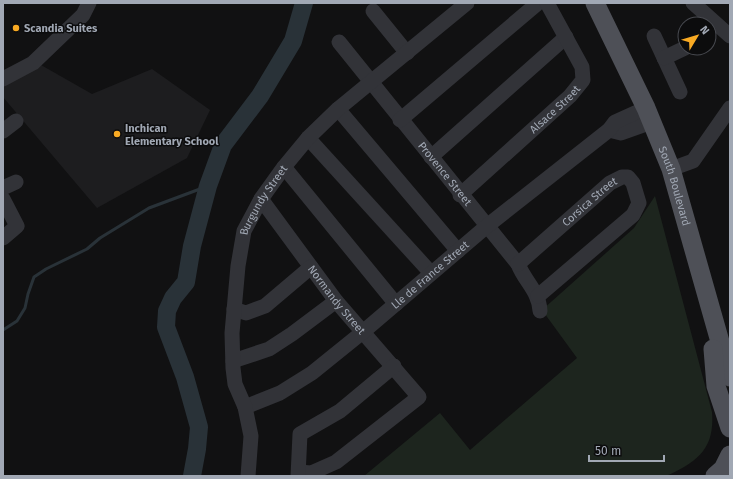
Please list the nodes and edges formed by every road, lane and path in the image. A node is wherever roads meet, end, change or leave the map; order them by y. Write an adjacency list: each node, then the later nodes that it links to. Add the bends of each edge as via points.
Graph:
1 (89, 3): 15 (street, via 84,16 34,63)
2 (467, 3): 13 (street, Burgundy Street)
3 (538, 3): 21 (street)
4 (547, 3): 10 (street, Alsace Street)
5 (595, 3): 20 (main road, South Boulevard)
6 (694, 3): 8 (street)
7 (372, 12): 13 (street)
8 (726, 33)
9 (654, 36): 14 (street)
10 (566, 37): 25 (street); 28 (street, Alsace Street, via 582,67 583,80 570,96)
11 (339, 42): 16 (street, Provence Street)
12 (677, 52): 14 (street)
13 (407, 53): 16 (street, Burgundy Street)
14 (664, 58): 17 (street)
15 (3, 79)
16 (372, 83): 19 (street, Burgundy Street); 21 (street, Provence Street)
17 (680, 92)
18 (730, 108): 26 (street, via 698,154)
19 (338, 109): 24 (street, Burgundy Street); 33 (street)
20 (649, 115): 26 (main road, South Boulevard); 31 (street, Lle de France Street, via 615,122 609,130)
21 (400, 120): 25 (street, Provence Street)
22 (16, 121): 23 (street)
23 (3, 131)
24 (308, 138): 27 (street, Burgundy Street); 36 (street)
25 (431, 157): 28 (street, Provence Street)
26 (670, 166): 41 (main road, South Boulevard)
27 (284, 167): 30 (street, Burgundy Street); 38 (street)
28 (460, 195): 31 (street, Provence Street)
29 (3, 199): 32 (street, via 17,226)
30 (261, 199): 35 (street, Normandy Street); 40 (street, Burgundy Street, via 244,232)
31 (487, 226): 33 (street, Lle de France Street); 34 (street, Provence Street)
32 (3, 238)
33 (458, 250): 36 (street, Lle de France Street)
34 (518, 264): 39 (street, Provence Street); 39 (street, Corsica Street, via 610,183 628,177 633,183 639,202 633,215)
35 (311, 267): 37 (street, Normandy Street); 40 (street, via 265,306 246,313)
36 (431, 274): 38 (street, Lle de France Street)
37 (336, 301): 42 (street, Normandy Street); 44 (street, via 269,349)
38 (396, 304): 42 (street, Lle de France Street)
39 (539, 304)
40 (234, 309): 44 (street, Burgundy Street)
41 (711, 311): 43 (main road); 46 (main road, South Boulevard); 48 (main road, via 716,386)
42 (364, 331): 45 (street, Normandy Street); 47 (street, Lle de France Street, via 312,373 280,393)
43 (730, 346)
44 (233, 361): 47 (street, Burgundy Street, via 235,384)
45 (394, 366): 50 (street, via 340,411 300,434); 50 (street, Normandy Street, via 419,396 336,462 311,473)
46 (730, 377)
47 (244, 407): 51 (street, Burgundy Street, via 251,436)
48 (730, 428)
49 (730, 455): 52 (main road, via 723,469)
50 (298, 474)
51 (248, 476)
52 (715, 476)

